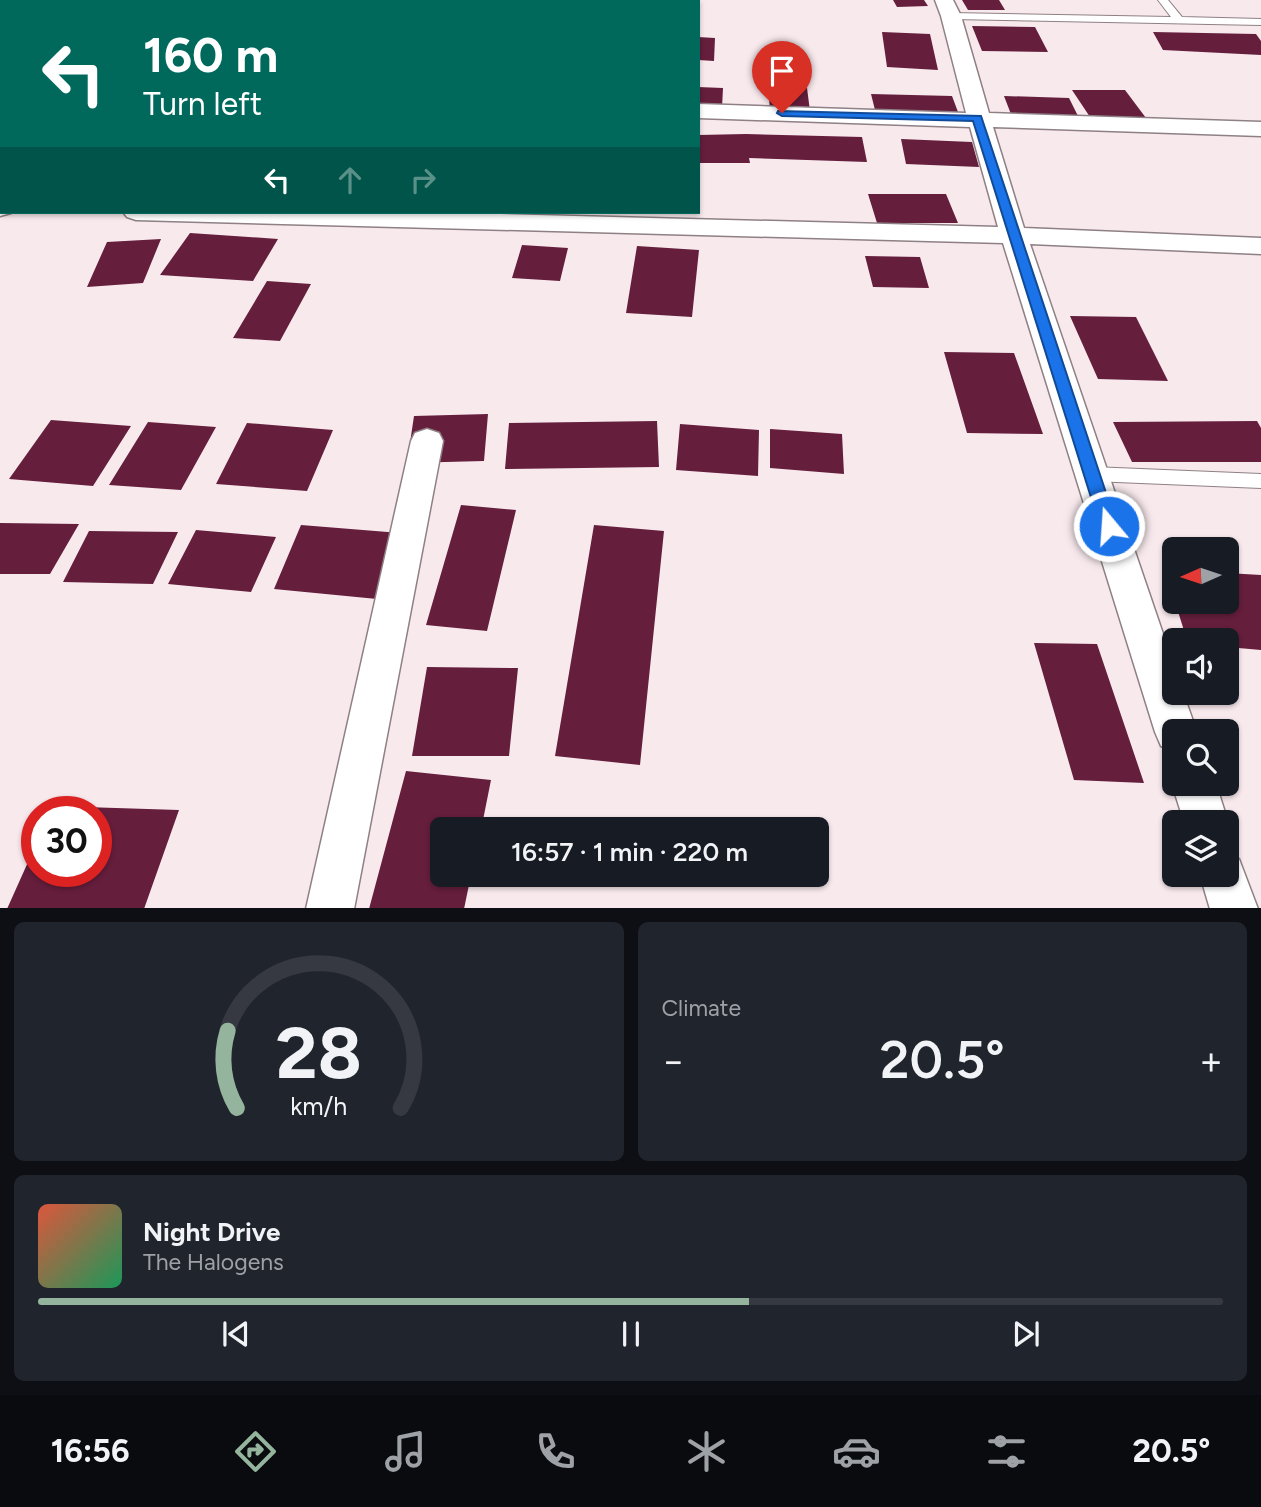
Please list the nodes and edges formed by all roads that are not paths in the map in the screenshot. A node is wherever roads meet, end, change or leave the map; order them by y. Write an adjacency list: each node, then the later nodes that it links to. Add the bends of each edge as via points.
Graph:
1 (1163, 0): 3 (lane)
2 (947, 8): 3 (lane); 6 (street)
3 (1179, 21): 4 (lane)
4 (1261, 22)
5 (700, 111): 6 (street)
6 (977, 118): 7 (street); 9 (street)
7 (1261, 129)
8 (216, 214): 9 (street)
9 (1014, 234): 10 (street); 12 (street)
10 (1261, 246)
11 (427, 441): 16 (street)
12 (1092, 474): 13 (lane); 14 (street)
13 (1261, 481)
14 (1172, 719)
15 (1227, 887): 17 (street)
16 (330, 908)
17 (1234, 908)

